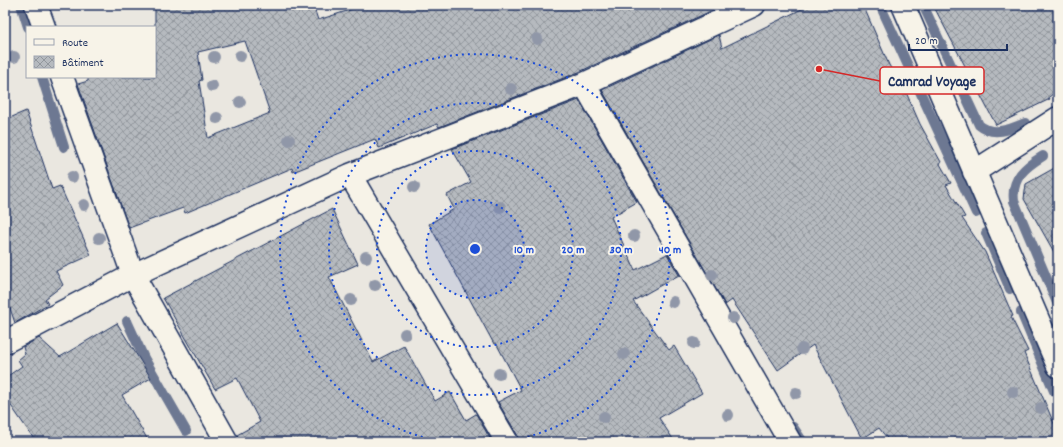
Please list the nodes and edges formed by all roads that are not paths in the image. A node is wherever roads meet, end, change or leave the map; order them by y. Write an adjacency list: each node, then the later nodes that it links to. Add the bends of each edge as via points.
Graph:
1 (36, 5): 4 (street)
2 (754, 5): 6 (street)
3 (903, 5): 8 (street)
4 (44, 26)
5 (62, 78): 10 (street)
6 (584, 84): 9 (street); 15 (street)
7 (1058, 118): 8 (street)
8 (974, 172): 12 (street)
9 (350, 175): 10 (street); 14 (street)
10 (133, 275): 11 (street); 13 (street)
11 (5, 342)
12 (1058, 366)
13 (227, 442)
14 (507, 442)
15 (790, 442)

